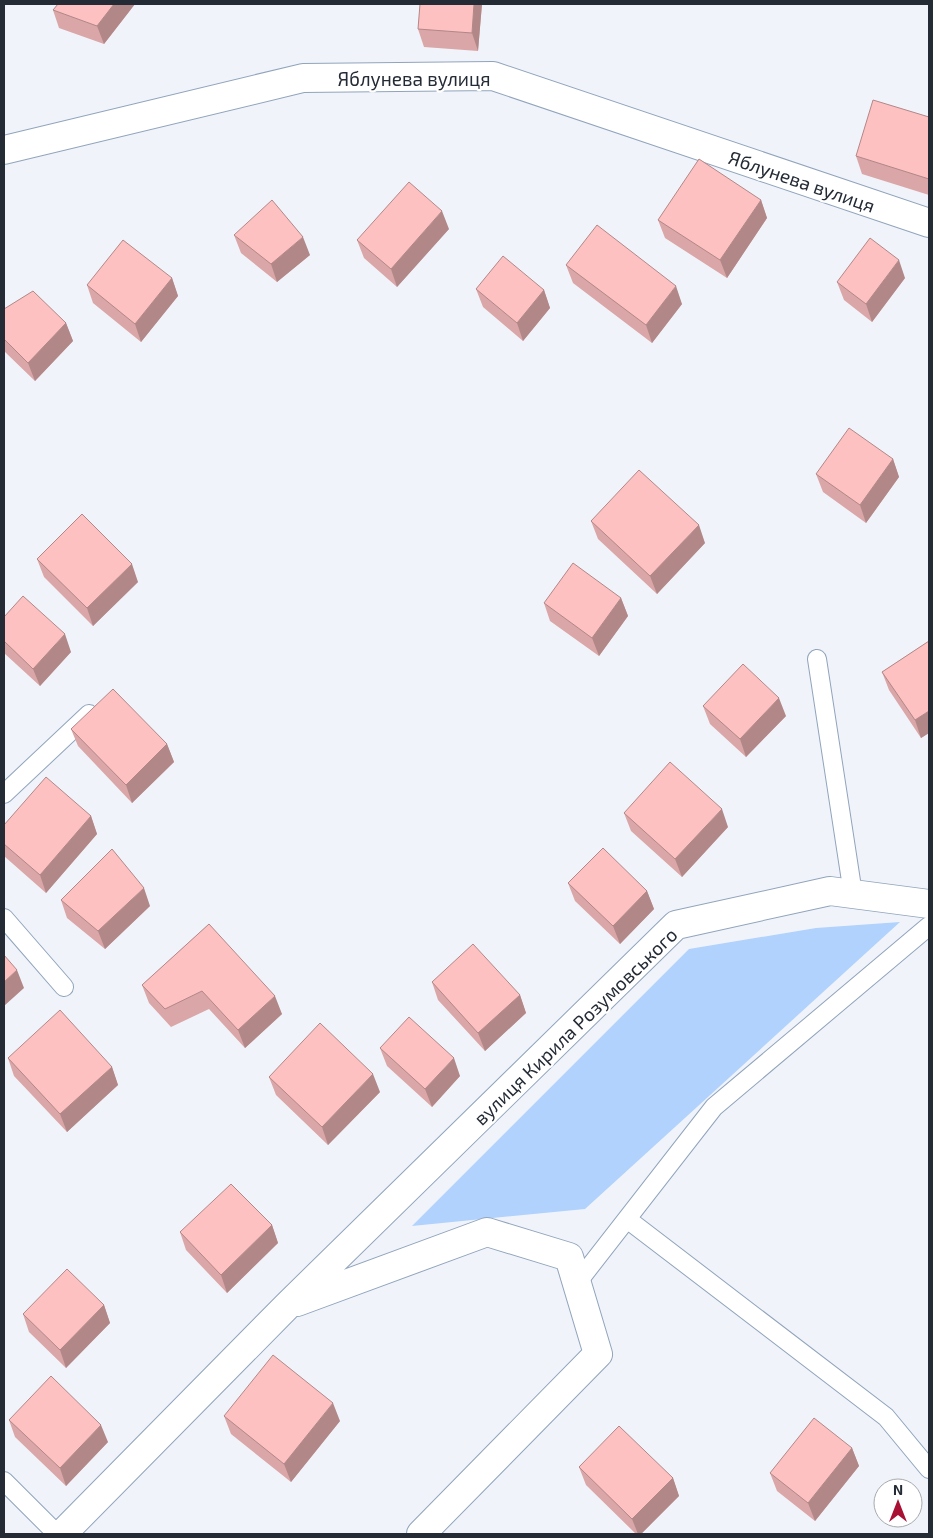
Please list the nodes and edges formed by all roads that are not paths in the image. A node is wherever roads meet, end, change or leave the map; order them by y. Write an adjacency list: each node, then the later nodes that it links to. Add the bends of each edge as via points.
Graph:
1 (4, 150): 2 (street, Яблунева вулиця, via 303,78 492,76)
2 (929, 223)
3 (817, 659): 6 (lane)
4 (101, 702): 5 (lane)
5 (4, 794)
6 (853, 894): 7 (street, вулиця Кирила Розумовського); 13 (street, вулиця Кирила Розумовського, via 830,891 676,925)
7 (929, 904)
8 (4, 918): 10 (lane)
9 (929, 926): 11 (lane, via 714,1107)
10 (64, 987)
11 (627, 1219): 12 (lane); 14 (lane, via 886,1417)
12 (577, 1283): 13 (street, вулиця Кирила Розумовського, via 569,1257 487,1232); 18 (street, вулиця Кирила Розумовського, via 598,1354)
13 (288, 1305): 17 (street, вулиця Кирила Розумовського)
14 (929, 1468)
15 (4, 1481): 16 (lane)
16 (57, 1534)
17 (62, 1534)
18 (421, 1534)

